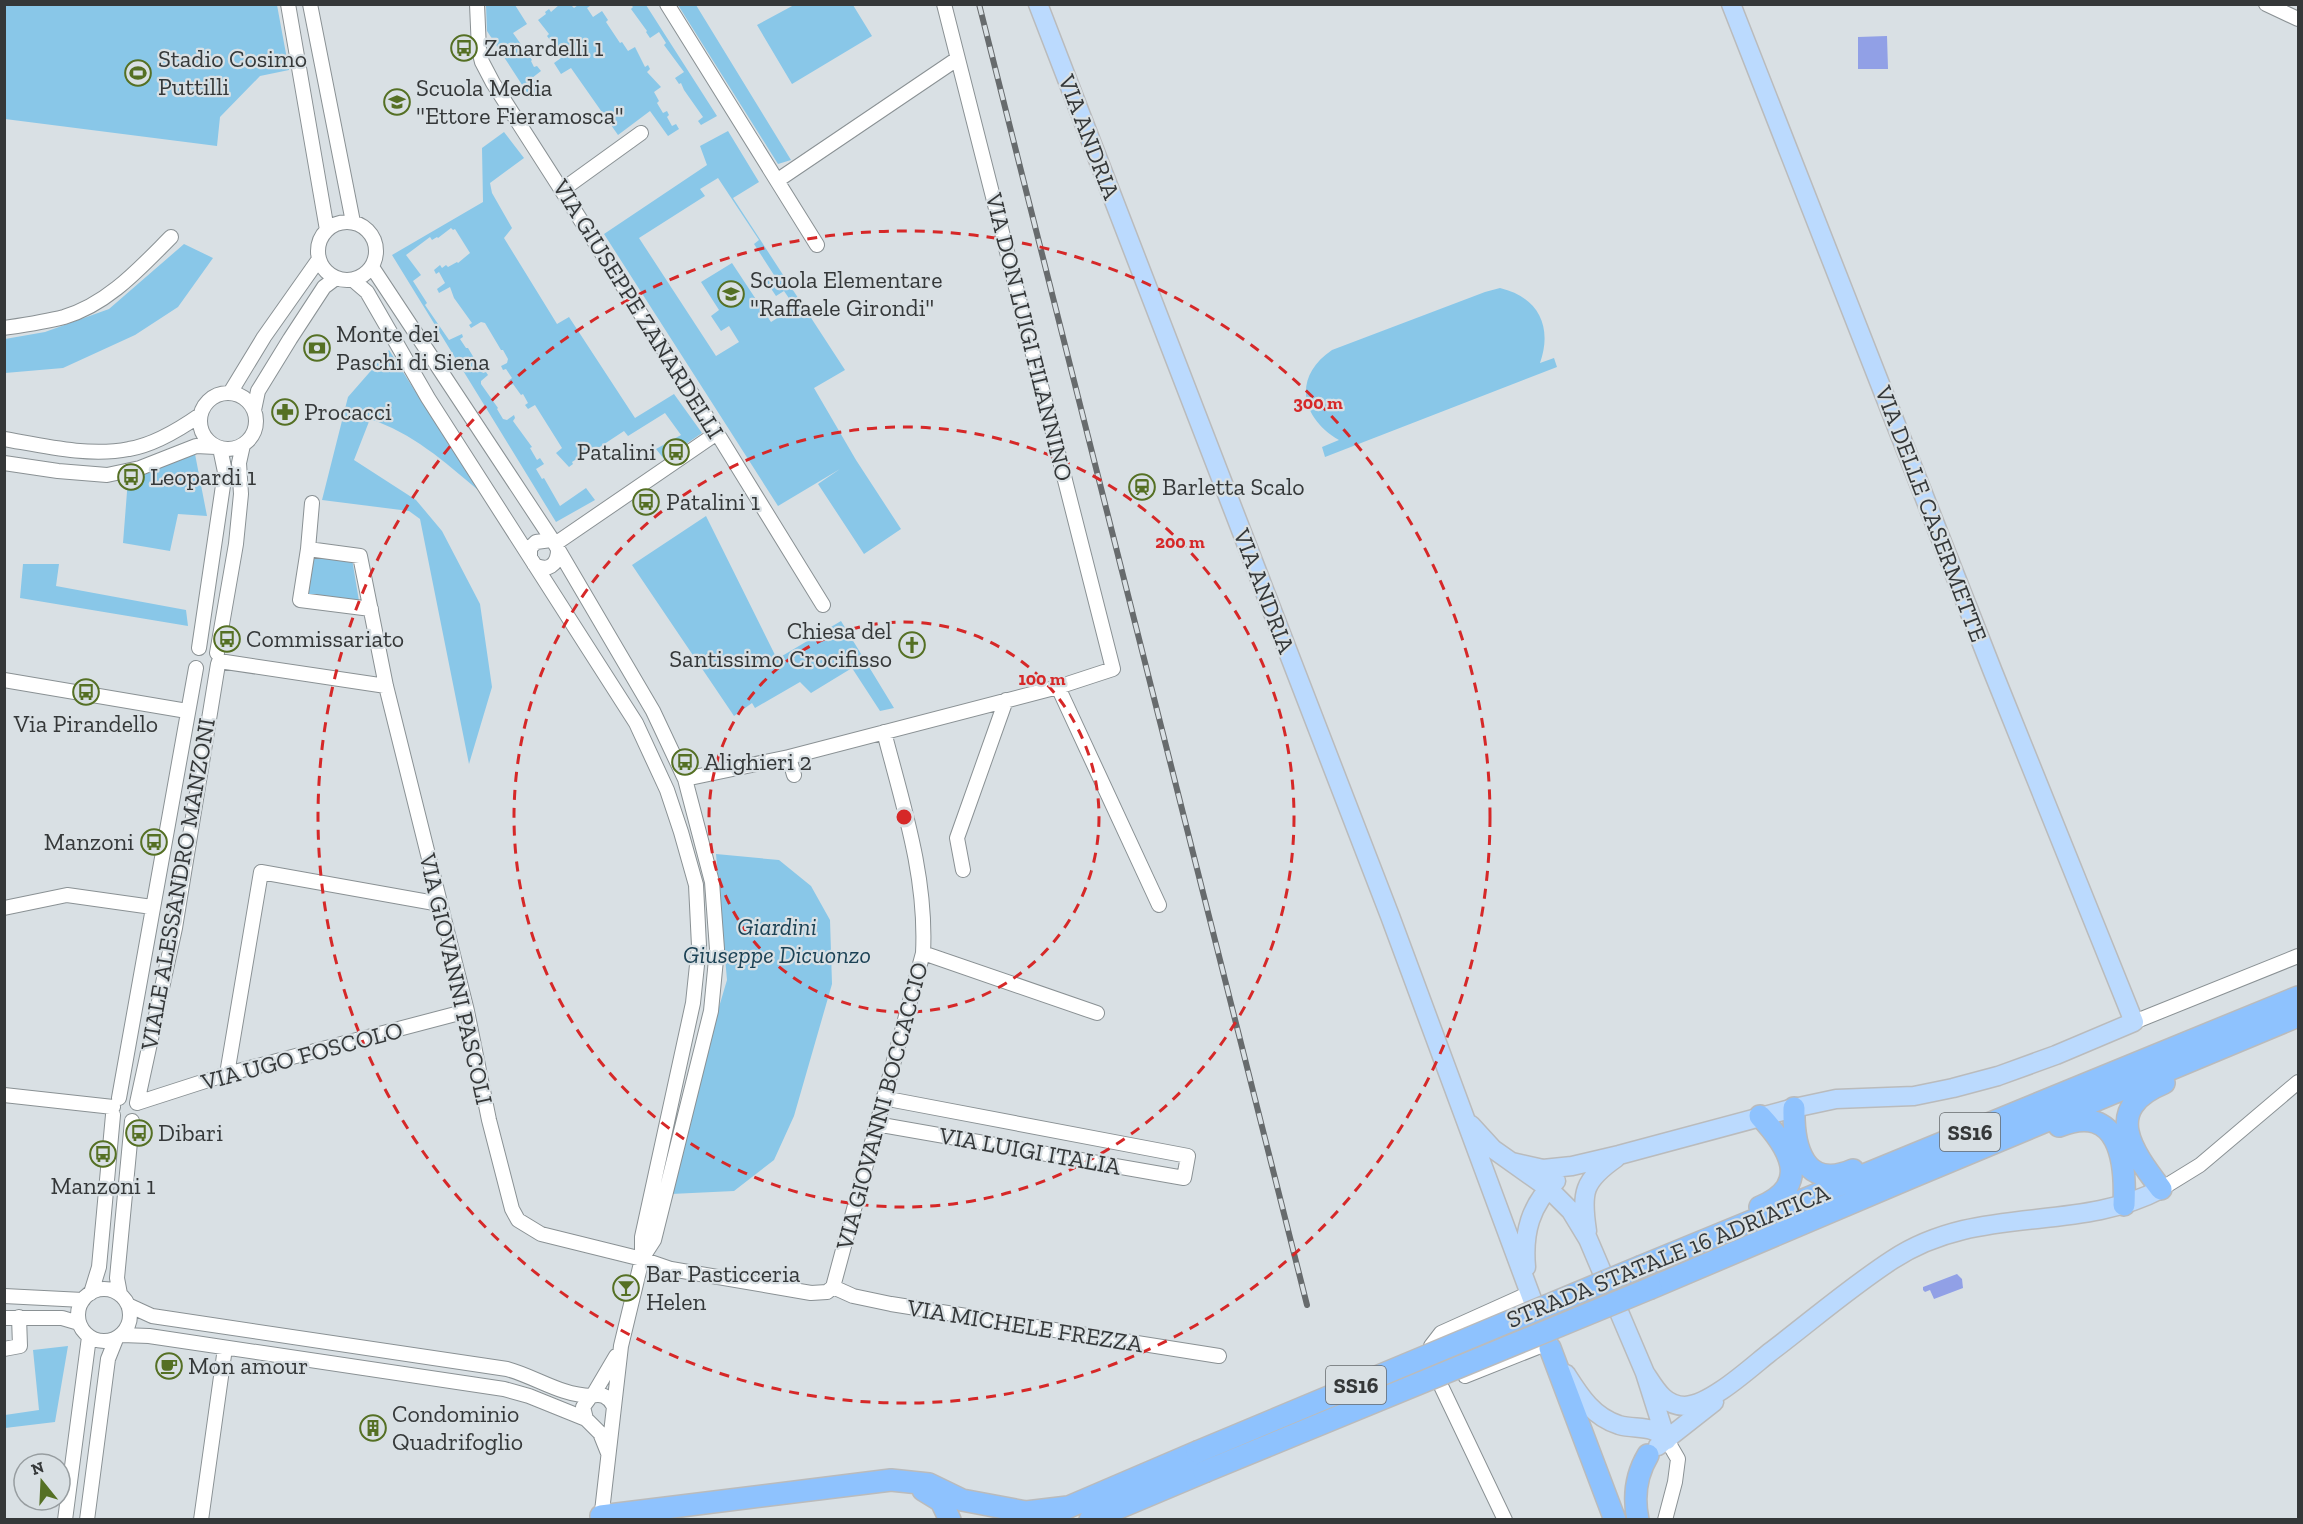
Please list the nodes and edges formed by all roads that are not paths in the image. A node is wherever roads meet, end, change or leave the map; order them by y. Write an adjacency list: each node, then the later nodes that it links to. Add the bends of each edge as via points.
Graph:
1 (288, 4): 15 (street)
2 (310, 4): 14 (street)
3 (477, 4): 13 (street, VIA GIUSEPPE ZANARDELLI, via 482,62)
4 (667, 4): 12 (street)
5 (944, 4): 10 (street, VIA DON LUIGI FILANNINO)
6 (1038, 4): 70 (main road, VIA ANDRIA, via 1390,916)
7 (1731, 4): 61 (main road, VIA DELLE CASERMETTE)
8 (2266, 4): 9 (street)
9 (2298, 19)
10 (957, 59): 12 (street); 42 (street, VIA DON LUIGI FILANNINO, via 1113,669)
11 (641, 133): 13 (street)
12 (778, 180): 17 (street)
13 (562, 190): 26 (street, VIA GIUSEPPE ZANARDELLI)
14 (352, 222): 15 (street); 19 (street, via 369,232 374,240 376,258)
15 (327, 230): 18 (street, via 319,243)
16 (171, 237): 22 (street, via 136,272 96,303 65,317)
17 (817, 245)
18 (319, 259): 20 (street, via 326,272); 23 (street)
19 (372, 267): 21 (street); 32 (street)
20 (336, 278): 21 (street); 24 (street, via 324,287 290,339 258,391)
21 (353, 280): 34 (street, via 367,292 428,398)
22 (4, 328)
23 (230, 393): 24 (street, via 245,399); 25 (street, via 211,399)
24 (254, 410): 28 (street, via 254,433)
25 (200, 415): 27 (street, via 159,439 130,449 99,452); 29 (street, via 202,434)
26 (717, 433): 32 (street); 35 (street, VIA GIUSEPPE ZANARDELLI)
27 (4, 439)
28 (243, 445): 29 (street, via 227,450); 38 (street, VIALE ALESSANDRO MANZONI, via 237,544)
29 (218, 448): 30 (street, via 196,446 140,468 106,475); 37 (street, via 225,472)
30 (4, 464)
31 (312, 503): 33 (street)
32 (555, 545): 34 (street, via 536,542 530,548); 34 (street, via 556,563 551,567 539,568); 48 (street, via 653,711)
33 (308, 549): 36 (street, VIA GIOVANNI PASCOLI, via 360,556); 36 (street, via 300,600)
34 (532, 561): 49 (street, via 636,723)
35 (823, 605)
36 (371, 609): 41 (street, VIA GIOVANNI PASCOLI)
37 (199, 648): 38 (street, via 207,646); 39 (street, via 192,658)
38 (218, 659): 39 (street, via 209,672); 41 (street); 67 (street, VIALE ALESSANDRO MANZONI, via 175,928)
39 (196, 668): 44 (street, VIALE ALESSANDRO MANZONI)
40 (4, 680): 44 (street)
41 (386, 686): 51 (street, VIA GIOVANNI PASCOLI)
42 (1058, 687): 43 (street); 52 (street)
43 (1006, 700): 45 (street); 50 (street, via 957,838)
44 (187, 711): 53 (street, VIALE ALESSANDRO MANZONI)
45 (884, 732): 46 (street); 55 (street, VIA GIOVANNI BOCCACCIO, via 899,809 916,859 924,921)
46 (789, 757): 47 (street); 48 (street)
47 (794, 775)
48 (685, 779): 49 (street, via 679,772 670,773); 83 (street, via 711,882 716,961 711,1011 654,1240)
49 (666, 787): 83 (street, via 696,885 699,946 693,1003 642,1237)
50 (963, 870)
51 (440, 904): 58 (street, VIA GIOVANNI PASCOLI); 63 (street, via 261,872)
52 (1159, 906)
53 (152, 907): 54 (street, via 67,895); 68 (street, VIALE ALESSANDRO MANZONI)
54 (4, 908)
55 (922, 953): 59 (street); 66 (street, VIA GIOVANNI BOCCACCIO)
56 (2298, 956): 61 (street)
57 (2298, 997): 74 (highway, STRADA STATALE 16 ADRIATICA / SS16)
58 (467, 1011): 63 (street, VIA UGO FOSCOLO); 83 (street, VIA GIOVANNI PASCOLI, via 489,1120 518,1221 541,1234)
59 (1097, 1013)
60 (2298, 1016): 62 (highway, STRADA STATALE 16 ADRIATICA / SS16)
61 (2134, 1022): 69 (main road, via 1998,1076 1953,1088 1914,1096 1836,1099)
62 (2269, 1028): 74 (highway, STRADA STATALE 16 ADRIATICA / SS16, via 2086,1105); 79 (highway, SS16, via 2236,1052 2149,1089 2130,1109 2126,1128 2130,1142)
63 (227, 1074): 67 (street, VIA UGO FOSCOLO)
64 (2298, 1082): 79 (street, via 2199,1165)
65 (4, 1095): 68 (street)
66 (883, 1098): 73 (street, VIA GIOVANNI BOCCACCIO); 73 (street, VIA LUIGI ITALIA, via 1188,1156 1184,1178)
67 (137, 1103): 68 (street, via 127,1096); 72 (street, via 138,1115)
68 (115, 1107): 72 (street, via 124,1123); 87 (street, VIALE ALESSANDRO MANZONI, via 99,1268)
69 (1794, 1107): 71 (main road); 74 (highway, SS16, via 1793,1128 1802,1159 1812,1170 1826,1175 1844,1174 1923,1141)
70 (1461, 1111): 76 (main road, via 1484,1140); 85 (main road, VIA ANDRIA)
71 (1760, 1116): 75 (main road); 82 (highway, SS16, via 1788,1151 1791,1176 1785,1191 1769,1204 1721,1223)
72 (132, 1121): 88 (street, via 117,1278)
73 (876, 1124): 84 (street, VIA GIOVANNI BOCCACCIO)
74 (1964, 1144): 80 (highway, SS16, via 2003,1148 2064,1124 2099,1124 2111,1132 2119,1145 2125,1179); 82 (highway, STRADA STATALE 16 ADRIATICA / SS16); 117 (highway, STRADA STATALE 16 ADRIATICA / SS16, bridge, via 1651,1287)
75 (1619, 1155): 77 (main road); 81 (main road, via 1601,1169 1587,1189 1583,1204)
76 (1512, 1162): 77 (main road, via 1544,1169); 78 (main road)
77 (1572, 1166): 78 (main road)
78 (1548, 1188): 81 (main road, via 1571,1211); 85 (main road, via 1534,1208 1524,1240)
79 (2161, 1189): 80 (main road)
80 (2124, 1205): 100 (main road, via 1987,1224 1930,1239 1873,1273)
81 (1588, 1239): 99 (main road)
82 (1695, 1245): 110 (highway, STRADA STATALE 16 ADRIATICA / SS16, bridge)
83 (642, 1259): 84 (street, via 671,1269 811,1293); 95 (street)
84 (833, 1287): 98 (street, VIA MICHELE FREZZA, via 853,1296 891,1304)
85 (1528, 1288): 94 (main road); 101 (street, via 1441,1333 1431,1346 1432,1367)
86 (4, 1296): 87 (street)
87 (87, 1297): 88 (street, via 105,1289); 91 (street, via 79,1308)
88 (124, 1300): 93 (street, via 130,1322); 102 (street, via 152,1316 507,1369 575,1396)
89 (19, 1317): 90 (street); 91 (street, via 62,1318); 97 (street, via 20,1346)
90 (4, 1318)
91 (79, 1323): 92 (street)
92 (89, 1337): 93 (street, via 102,1341); 112 (street)
93 (119, 1337): 96 (street, via 149,1336); 113 (street, via 108,1359)
94 (1549, 1345): 101 (street); 105 (main road, via 1579,1395 1595,1412 1619,1425); 119 (highway)
95 (621, 1346): 102 (street); 103 (street)
96 (225, 1347): 104 (street, via 504,1389); 114 (street)
97 (4, 1349)
98 (1219, 1356)
99 (1645, 1373): 100 (main road, via 1663,1398 1683,1406 1698,1402); 105 (main road); 106 (main road)
100 (1741, 1375): 106 (main road)
101 (1440, 1385): 118 (street)
102 (592, 1396): 103 (street, via 606,1396); 104 (street, via 583,1407)
103 (613, 1411): 104 (street, via 603,1425); 107 (street)
104 (588, 1421): 107 (street, via 600,1433)
105 (1648, 1428): 106 (main road); 108 (main road)
106 (1667, 1440): 108 (main road); 121 (street, via 1678,1459)
107 (608, 1455): 111 (street)
108 (1648, 1455): 120 (highway, via 1636,1486)
109 (913, 1483): 110 (highway, via 928,1485 962,1500 1026,1512); 111 (highway, via 891,1480); 115 (highway, via 941,1501)
110 (1068, 1507): 116 (highway, STRADA STATALE 16 ADRIATICA / SS16)
111 (601, 1518)
112 (64, 1520)
113 (87, 1520)
114 (201, 1520)
115 (950, 1520)
116 (1039, 1520)
117 (1090, 1520)
118 (1505, 1520)
119 (1615, 1520)
120 (1638, 1520)
121 (1665, 1520)

